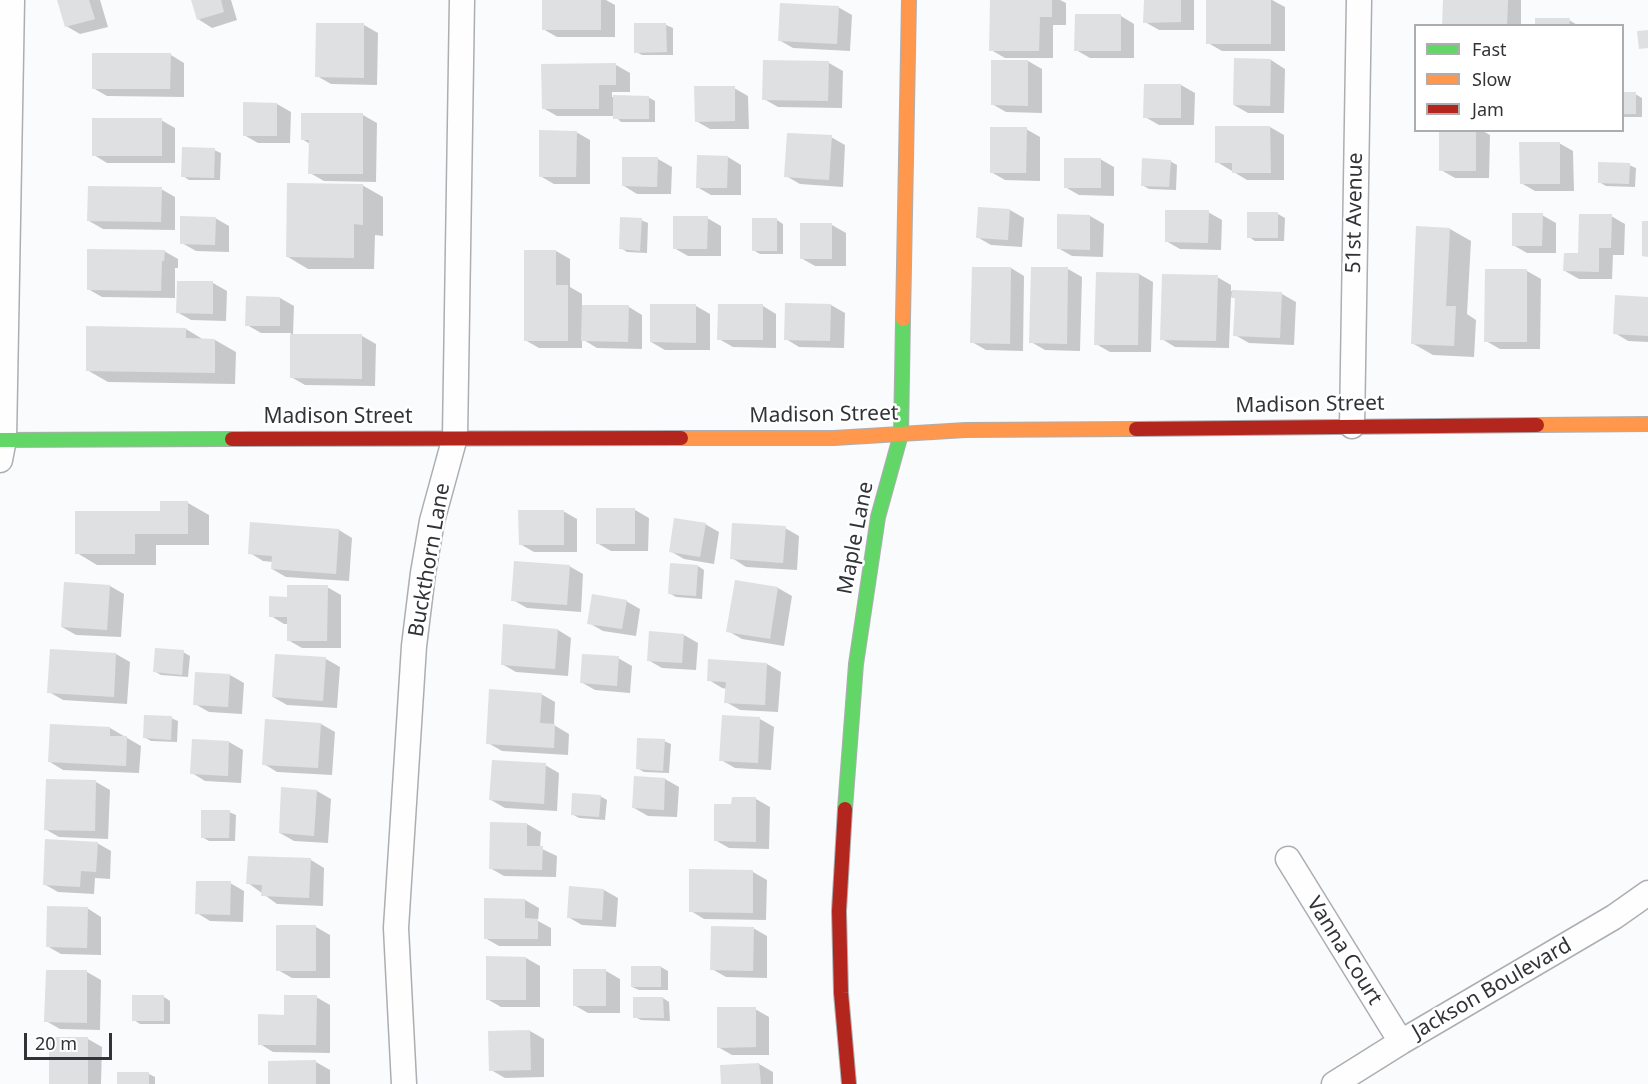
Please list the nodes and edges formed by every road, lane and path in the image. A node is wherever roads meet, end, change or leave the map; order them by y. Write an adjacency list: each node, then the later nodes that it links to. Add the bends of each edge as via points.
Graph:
1 (12, 0): 9 (street)
2 (462, 0): 8 (street, Buckthorn Lane)
3 (909, 0): 7 (street, Maple Lane)
4 (1359, 0): 6 (street, 51st Avenue)
5 (1648, 424): 6 (street, Madison Street)
6 (1352, 426): 7 (street, Madison Street)
7 (901, 434): 8 (street, Madison Street, via 834,438); 14 (street, Maple Lane, via 878,517 849,741 839,911)
8 (455, 438): 9 (street, Madison Street); 13 (street, Buckthorn Lane, via 432,521 414,646 396,928)
9 (1, 446)
10 (1288, 859): 12 (street, Vanna Court)
11 (1648, 893): 12 (street, Jackson Boulevard)
12 (1401, 1042): 15 (street, Jackson Boulevard)
13 (404, 1084)
14 (849, 1084)
15 (1334, 1084)

